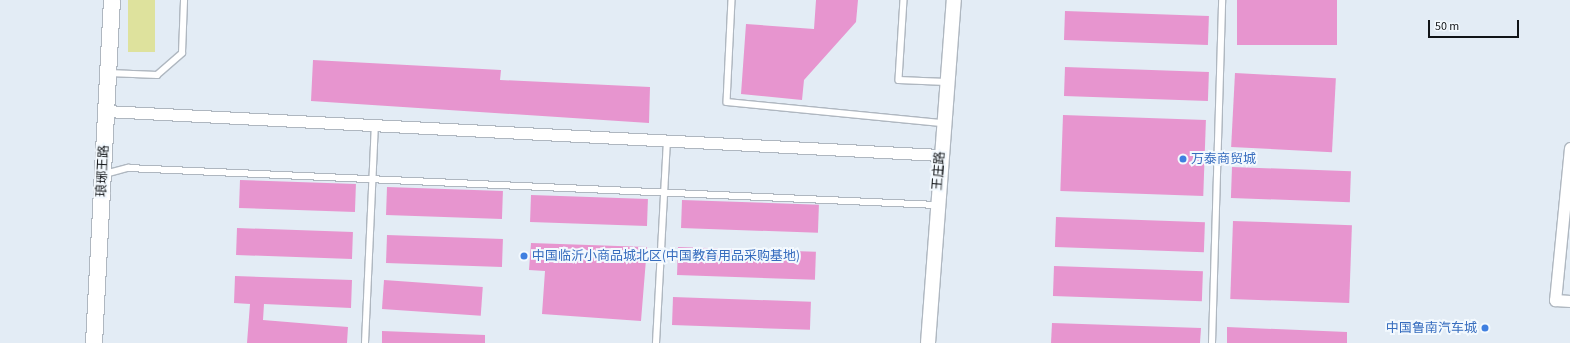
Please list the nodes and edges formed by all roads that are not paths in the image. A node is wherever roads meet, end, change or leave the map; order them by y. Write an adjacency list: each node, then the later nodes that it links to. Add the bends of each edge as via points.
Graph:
1 (112, 0): 7 (main road, 琅琊王路)
2 (184, 0): 7 (lane, via 182,53 157,75)
3 (732, 0): 10 (lane, via 727,102)
4 (904, 0): 8 (lane, via 899,80)
5 (954, 0): 8 (street, 王庄路)
6 (1222, 0): 24 (lane)
7 (108, 72): 9 (main road, 琅琊王路)
8 (946, 82): 10 (street, 王庄路)
9 (106, 111): 11 (street); 15 (main road, 琅琊王路)
10 (943, 122): 14 (street, 王庄路)
11 (375, 125): 12 (street); 16 (lane)
12 (667, 140): 14 (street); 17 (lane)
13 (1570, 148): 19 (street, via 1555,300)
14 (940, 155): 18 (street, 王庄路)
15 (103, 174): 16 (lane, via 128,168); 20 (main road, 琅琊王路)
16 (373, 178): 17 (lane); 21 (lane)
17 (665, 192): 18 (lane); 22 (lane)
18 (937, 205): 23 (street, 王庄路)
19 (1570, 301)
20 (94, 343)
21 (364, 343)
22 (656, 343)
23 (928, 343)
24 (1212, 343)

